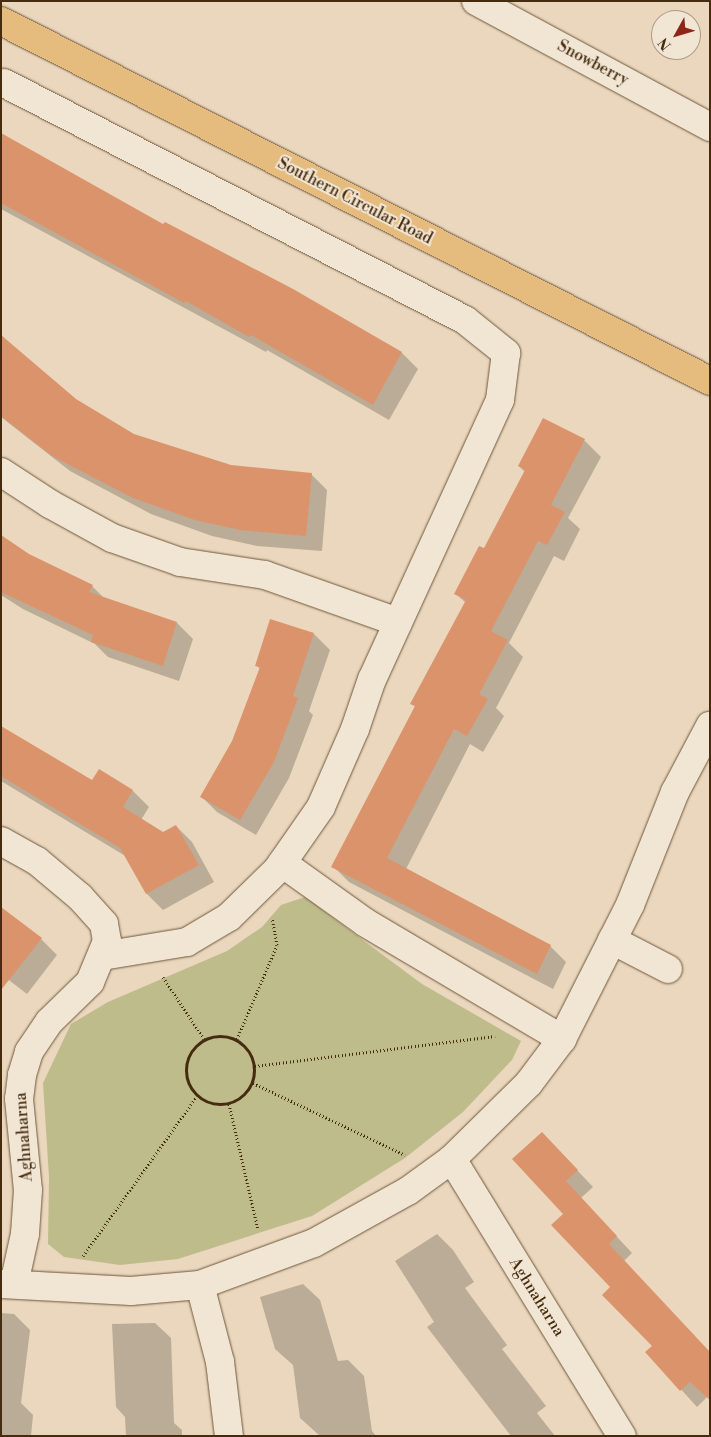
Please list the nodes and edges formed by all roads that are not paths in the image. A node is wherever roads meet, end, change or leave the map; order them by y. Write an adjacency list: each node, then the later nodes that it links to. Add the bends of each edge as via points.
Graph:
1 (476, 1): 4 (street, Snowberry)
2 (1, 21): 5 (main road, Southern Circular Road)
3 (4, 83): 7 (street, via 465,320 506,353 500,400)
4 (710, 127)
5 (710, 381)
6 (1, 472): 7 (street, via 112,538 180,562 264,575)
7 (398, 622): 10 (street, via 321,807)
8 (710, 726): 11 (street, Aghnaharna, via 675,792 630,905)
9 (1, 841): 12 (street, Aghnaharna, via 37,861 80,897 104,924 107,941)
10 (275, 871): 12 (street, via 230,917 187,942); 14 (street)
11 (612, 940): 13 (street); 14 (street, Aghnaharna)
12 (102, 956): 16 (street, Aghnaharna, via 90,982 49,1022 34,1044 22,1075 19,1108 28,1190 25,1234)
13 (668, 969)
14 (562, 1039): 15 (street, Aghnaharna, via 529,1083)
15 (452, 1159): 17 (street, Aghnaharna, via 408,1191 314,1243); 19 (street, Aghnaharna)
16 (8, 1284): 17 (street, Aghnaharna, via 131,1291)
17 (200, 1285): 18 (street, via 220,1362)
18 (229, 1436)
19 (622, 1436)

